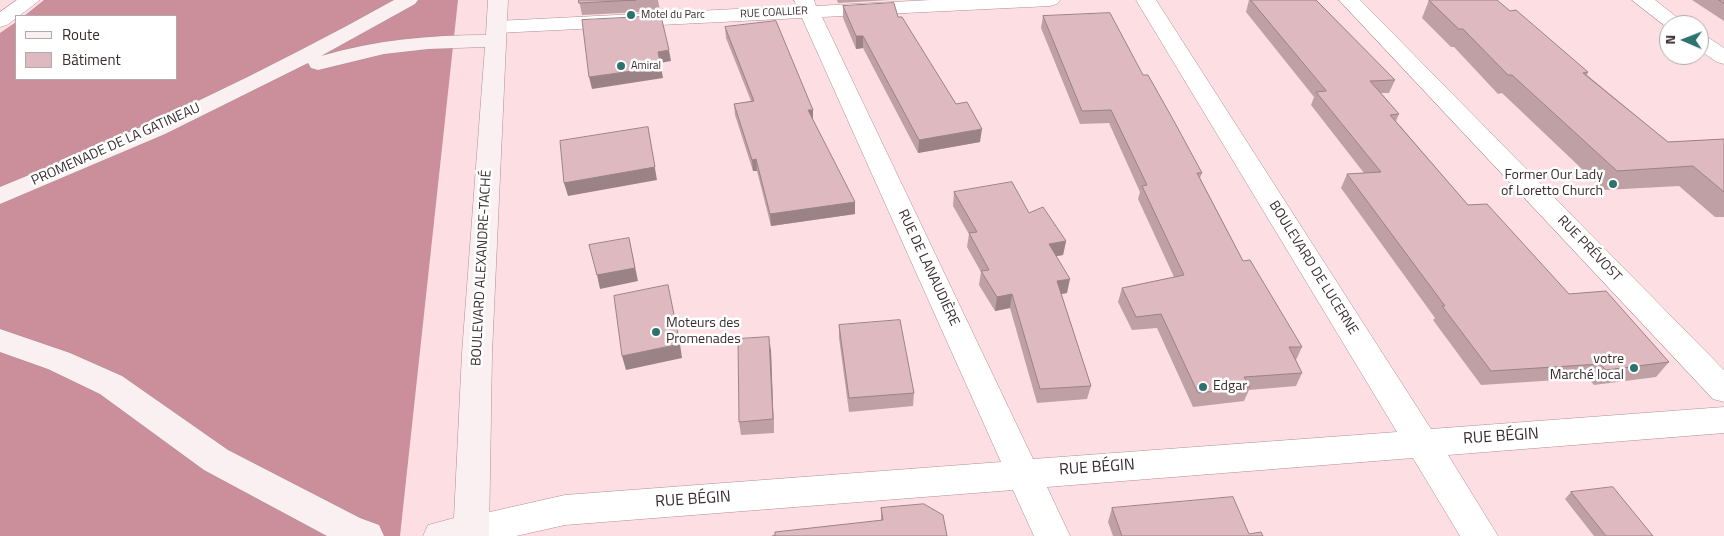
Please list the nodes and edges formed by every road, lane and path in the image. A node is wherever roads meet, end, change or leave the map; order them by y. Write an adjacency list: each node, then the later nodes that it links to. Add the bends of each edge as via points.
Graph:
1 (30, 0): 10 (street)
2 (408, 0): 14 (street, PROMENADE DE LA GATINEAU, via 301,60)
3 (498, 0): 11 (street, BOULEVARD ALEXANDRE-TACHÉ)
4 (1050, 0): 8 (street, RUE COALLIER)
5 (1146, 0): 19 (street, BOULEVARD DE LUCERNE)
6 (1349, 0): 17 (street, RUE PRÉVOST)
7 (1642, 0): 9 (street)
8 (807, 6): 11 (street, RUE COALLIER); 20 (street, RUE DE LANAUDIÈRE)
9 (1663, 15)
10 (0, 21)
11 (497, 34): 14 (street, PROMENADE DE LA GATINEAU, via 372,49); 21 (street, BOULEVARD ALEXANDRE-TACHÉ, via 477,353)
12 (1709, 47): 13 (street)
13 (1724, 58)
14 (230, 93): 15 (street, PROMENADE DE LA GATINEAU, via 143,135)
15 (0, 196)
16 (0, 340): 22 (street, via 111,385 216,460 348,530)
17 (1724, 390)
18 (1724, 420): 19 (street, RUE BÉGIN)
19 (1423, 444): 20 (street, RUE BÉGIN); 24 (street, BOULEVARD DE LUCERNE)
20 (1024, 474): 21 (street, RUE BÉGIN, via 565,510); 23 (street, RUE DE LANAUDIÈRE)
21 (461, 534)
22 (366, 536)
23 (1052, 536)
24 (1480, 536)

